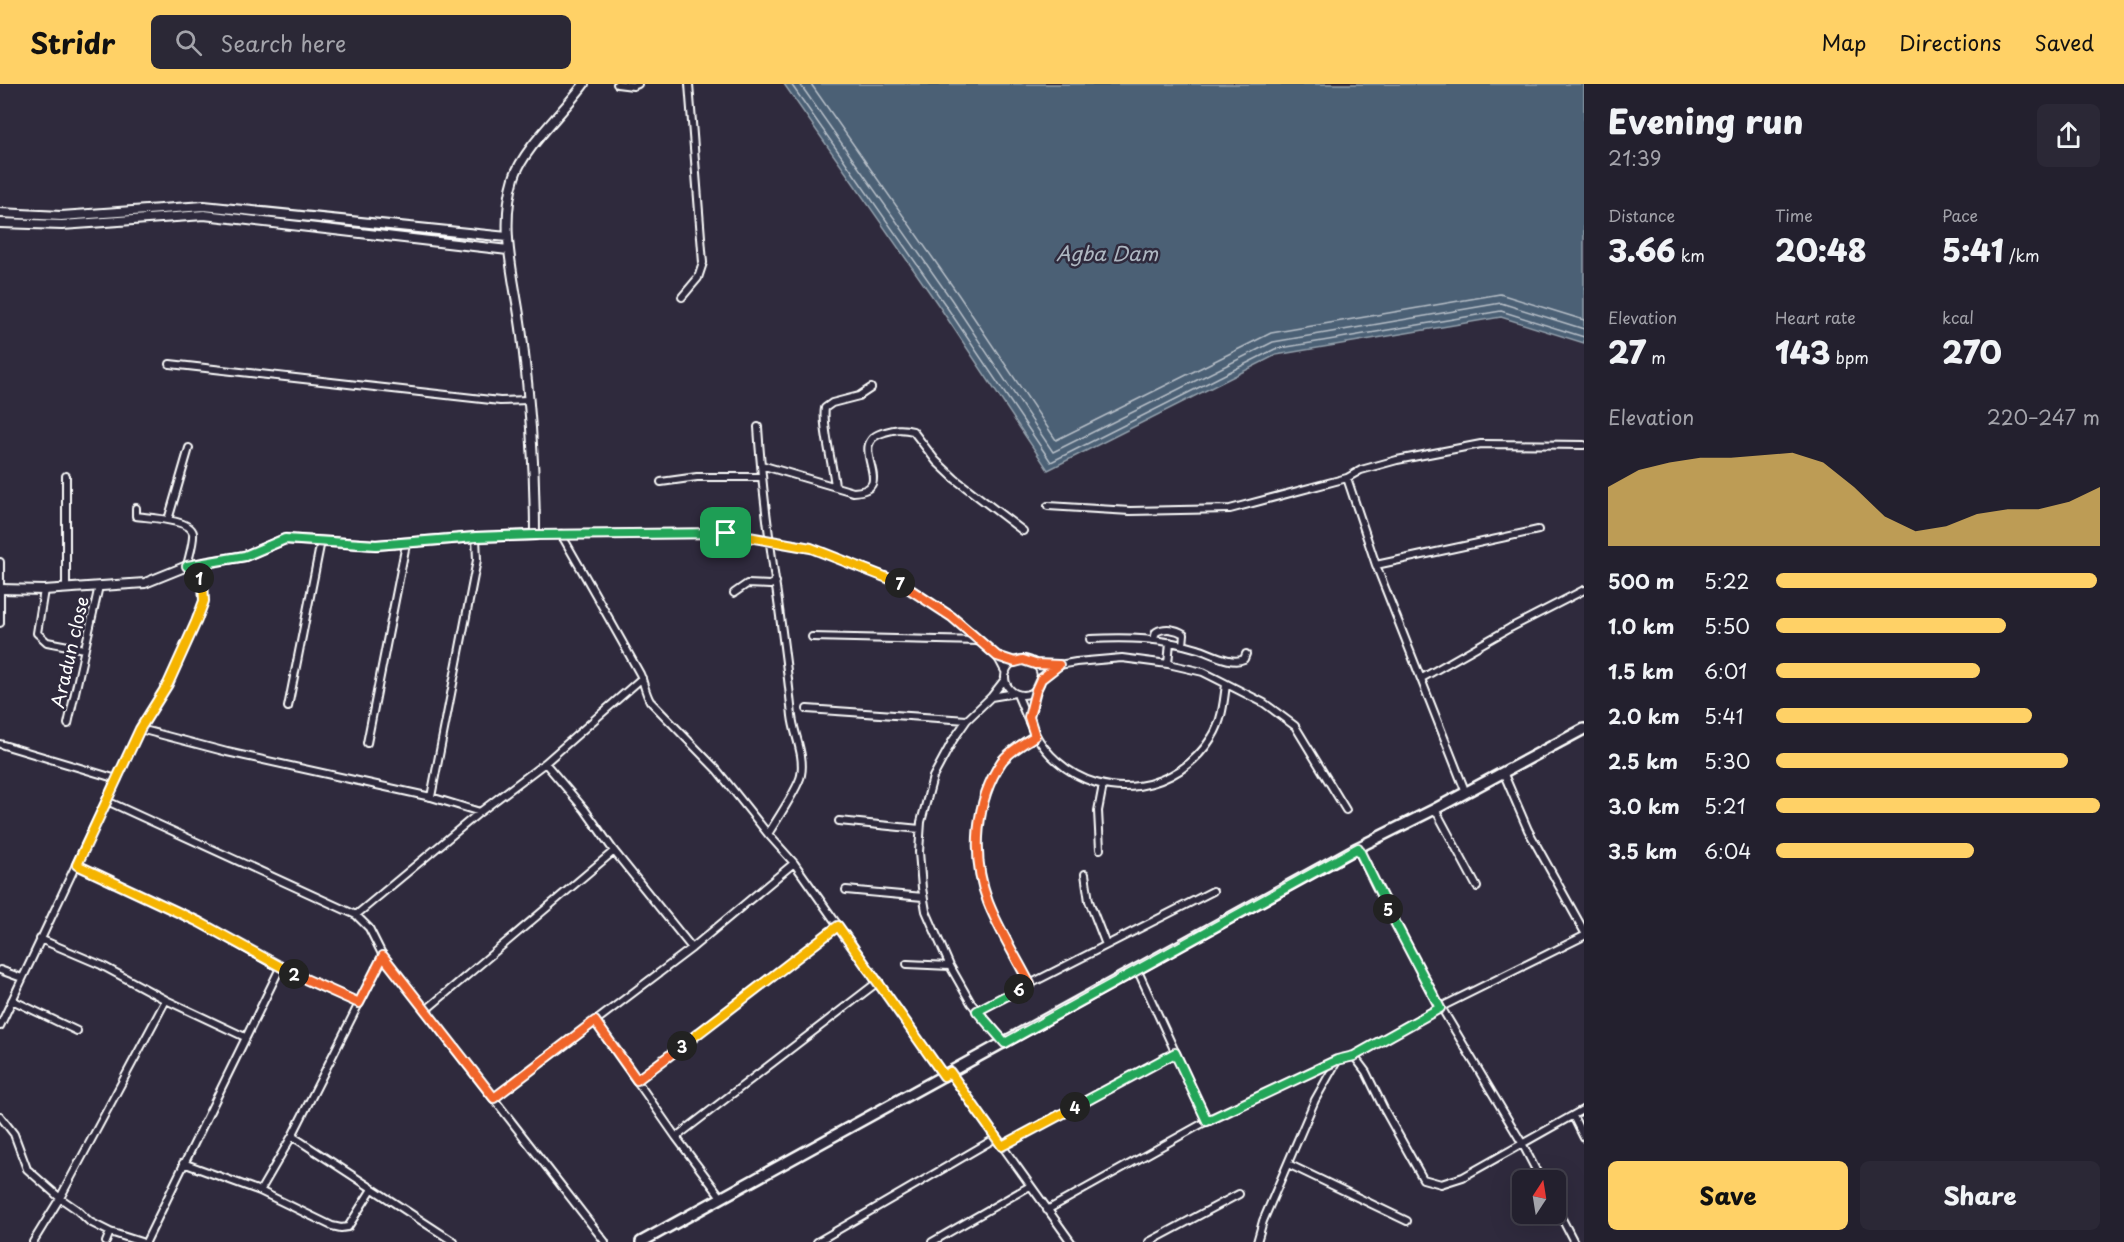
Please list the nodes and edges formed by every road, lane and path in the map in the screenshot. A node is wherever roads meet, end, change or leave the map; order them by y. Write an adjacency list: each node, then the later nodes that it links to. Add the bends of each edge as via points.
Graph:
1 (585, 84): 7 (street, via 514,177 507,209)
2 (617, 84): 3 (street)
3 (638, 84)
4 (689, 84): 9 (street, via 703,263 698,278)
5 (0, 213): 7 (street, via 61,216 204,206)
6 (0, 223): 8 (street, via 62,225 204,215)
7 (507, 237): 8 (street)
8 (508, 250): 12 (street, via 518,299)
9 (682, 297)
10 (170, 364): 12 (street, via 500,401)
11 (871, 387): 21 (street, via 859,396 825,408)
12 (528, 400): 28 (street)
13 (758, 427): 16 (street)
14 (1584, 445): 19 (street, via 1481,444 1397,460)
15 (189, 448): 24 (street)
16 (761, 465): 18 (street); 21 (street)
17 (66, 476): 38 (street)
18 (761, 477): 20 (street, via 697,477); 30 (street)
19 (1347, 478): 22 (street, via 1230,509 1130,511); 34 (street)
20 (661, 482)
21 (835, 486): 26 (street, via 853,492 869,489 873,482 869,440 873,435 904,429 912,431 955,479)
22 (1048, 506)
23 (136, 508): 24 (street, via 136,516)
24 (168, 520): 35 (street, via 190,527 193,534)
25 (1538, 530): 34 (street)
26 (1023, 531)
27 (561, 534): 28 (street); 30 (street, via 726,533); 58 (street)
28 (535, 535): 29 (street)
29 (476, 537): 32 (street); 80 (street, via 477,560)
30 (771, 540): 36 (street); 47 (street, via 811,548 906,586)
31 (321, 541): 32 (street); 35 (street, via 285,539 245,556); 65 (street)
32 (406, 544): 73 (street)
33 (0, 562): 39 (street)
34 (1376, 565): 59 (street)
35 (187, 566): 37 (street, via 145,583); 70 (street, via 203,582 204,601 168,684)
36 (776, 582): 42 (street, via 747,585); 87 (street, via 802,768 800,779)
37 (99, 586): 38 (street); 50 (street, Aradun close)
38 (66, 588): 40 (street)
39 (0, 590): 40 (street); 43 (street)
40 (44, 590): 50 (street, via 37,633 47,642)
41 (1584, 590): 59 (street)
42 (734, 593)
43 (0, 623)
44 (812, 637): 47 (street)
45 (1090, 639): 46 (street)
46 (1154, 639): 48 (street); 49 (street, via 1160,630 1176,630 1184,634)
47 (980, 641): 52 (street)
48 (1170, 642): 49 (street); 55 (street)
49 (1183, 645): 51 (street, via 1233,661 1244,659)
50 (84, 649): 69 (street, Aradun close)
51 (1246, 654)
52 (997, 656): 53 (street); 57 (street)
53 (1015, 662): 54 (street); 57 (street)
54 (1035, 664): 56 (street); 60 (street)
55 (1168, 664): 56 (street, via 1122,658); 61 (street, via 1203,672)
56 (1059, 665): 60 (street)
57 (1006, 676): 63 (street, via 1008,687); 64 (street)
58 (642, 678): 75 (street); 87 (street, via 650,701 717,770)
59 (1422, 678): 79 (street)
60 (1041, 679): 62 (street)
61 (1226, 684): 78 (street, via 1213,736 1195,759 1152,783 1122,788); 83 (street, via 1264,703 1295,726)
62 (1036, 690): 63 (street); 67 (street)
63 (1016, 694): 64 (street); 67 (street)
64 (991, 697): 68 (street)
65 (288, 707)
66 (807, 709): 68 (street)
67 (1029, 717): 72 (street)
68 (968, 720): 86 (street, via 933,777)
69 (68, 724)
70 (140, 729): 77 (street); 80 (street)
71 (1584, 729): 76 (main road)
72 (1035, 736): 78 (street, via 1072,773); 113 (street, via 1003,760 987,789 979,816 979,856 988,903)
73 (367, 743)
74 (0, 744): 77 (street)
75 (545, 763): 84 (street); 90 (street)
76 (1503, 772): 79 (main road); 100 (street, via 1528,830)
77 (117, 779): 81 (street)
78 (1103, 785): 89 (street, via 1098,811)
79 (1466, 793): 82 (main road)
80 (431, 797): 84 (street)
81 (107, 801): 92 (street); 98 (street)
82 (1435, 809): 88 (main road); 94 (street)
83 (1346, 810)
84 (480, 812): 98 (street)
85 (838, 821): 86 (street)
86 (920, 829): 97 (street)
87 (768, 834): 91 (street)
88 (1358, 848): 109 (main road); 117 (street)
89 (1100, 849)
90 (614, 851): 104 (street); 118 (street)
91 (794, 863): 99 (street); 104 (street)
92 (77, 865): 102 (street); 108 (street, via 199,922)
93 (1084, 874): 103 (street, via 1089,901)
94 (1477, 887)
95 (846, 890): 97 (street)
96 (1213, 891): 103 (street)
97 (923, 897): 107 (street)
98 (356, 915): 105 (street, via 369,928)
99 (838, 926): 112 (street); 129 (street)
100 (1584, 931)
101 (1584, 936): 117 (street)
102 (40, 939): 111 (street); 115 (street, via 101,965)
103 (1106, 945): 113 (street)
104 (692, 948): 120 (street)
105 (383, 956): 116 (street); 118 (street)
106 (906, 964): 107 (street)
107 (950, 966): 119 (street)
108 (280, 968): 116 (street); 123 (street)
109 (1137, 969): 124 (main road); 125 (street)
110 (0, 970): 111 (street)
111 (22, 978): 114 (street)
112 (879, 981): 128 (street); 136 (street)
113 (1030, 984): 119 (street)
114 (12, 1000): 121 (street); 122 (street)
115 (166, 1000): 123 (street); 149 (street)
116 (359, 1003): 135 (street)
117 (1440, 1008): 126 (street); 139 (street)
118 (426, 1010): 130 (street)
119 (977, 1011): 124 (street)
120 (595, 1021): 129 (street); 130 (street)
121 (0, 1026)
122 (77, 1031)
123 (245, 1037): 141 (street)
124 (1005, 1043): 128 (main road)
125 (1175, 1053): 134 (street); 140 (street)
126 (1354, 1056): 127 (street); 139 (street, via 1423,1179 1441,1184 1463,1177)
127 (1337, 1060): 134 (street); 142 (street)
128 (947, 1074): 137 (street); 148 (main road)
129 (637, 1080): 136 (street)
130 (494, 1098): 159 (street)
131 (1584, 1109): 133 (street)
132 (0, 1116): 149 (street, via 14,1134 27,1168)
133 (1573, 1116): 138 (street); 139 (street)
134 (1207, 1121): 150 (street)
135 (292, 1136): 145 (street); 146 (street)
136 (676, 1137): 148 (street)
137 (996, 1138): 140 (street); 161 (street)
138 (1584, 1138)
139 (1522, 1143): 143 (street)
140 (1002, 1146): 144 (street)
141 (183, 1163): 146 (street); 157 (street)
142 (1288, 1164): 151 (street); 165 (street)
143 (1536, 1170)
144 (1030, 1186): 150 (street); 162 (street)
145 (372, 1189): 146 (street, via 348,1227 341,1228); 158 (street)
146 (260, 1191)
147 (1239, 1194): 164 (street)
148 (721, 1197): 160 (main road)
149 (60, 1198): 153 (street); 154 (street)
150 (1047, 1210): 163 (street)
151 (1407, 1221)
152 (1565, 1224): 166 (street)
153 (110, 1232): 155 (street); 156 (street)
154 (33, 1242)
155 (106, 1242)
156 (141, 1242)
157 (146, 1242)
158 (454, 1242)
159 (604, 1242)
160 (641, 1242)
161 (818, 1242)
162 (932, 1242)
163 (1071, 1242)
164 (1149, 1242)
165 (1257, 1242)
166 (1574, 1242)

